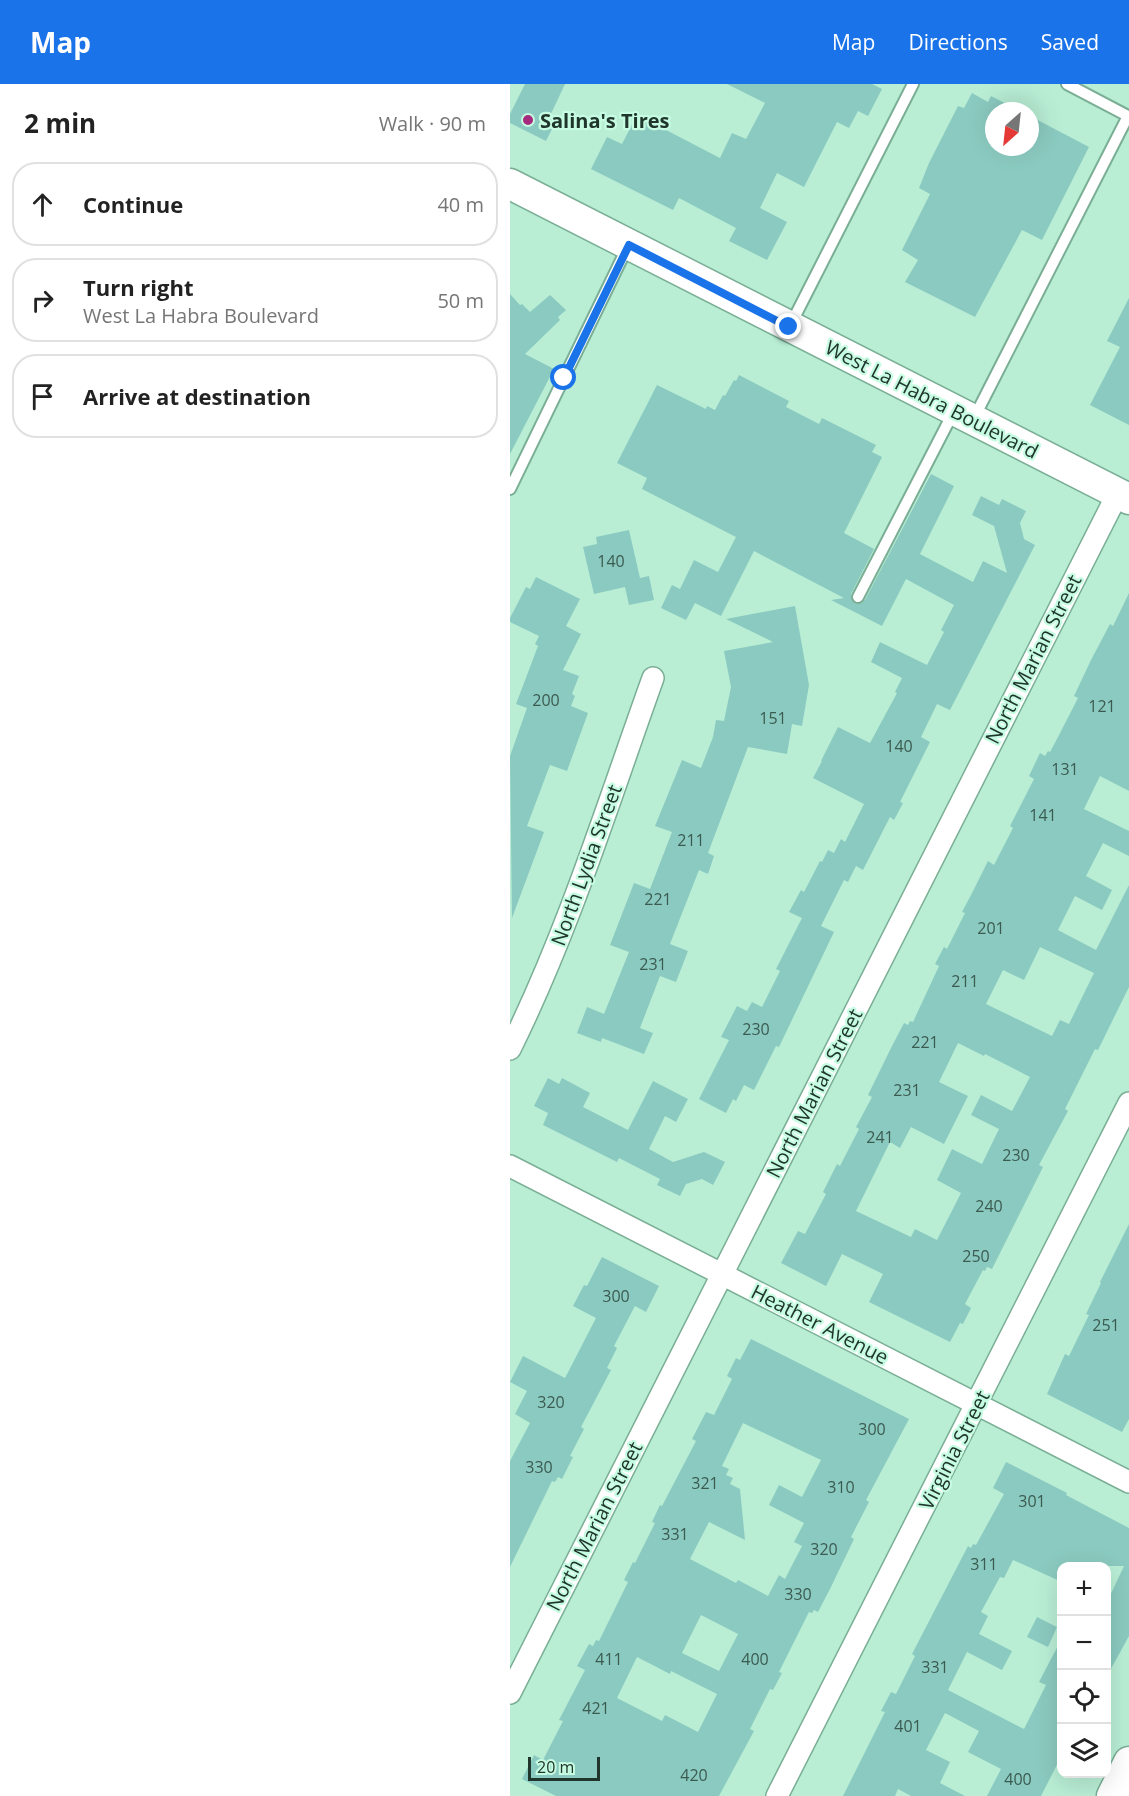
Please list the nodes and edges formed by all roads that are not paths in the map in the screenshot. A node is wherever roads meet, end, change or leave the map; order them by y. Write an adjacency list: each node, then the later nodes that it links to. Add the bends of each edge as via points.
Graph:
1 (913, 84): 7 (lane)
2 (1067, 84): 3 (lane)
3 (1128, 116): 4 (lane)
4 (1126, 130): 8 (lane)
5 (510, 184): 6 (main road, West La Habra Boulevard)
6 (629, 245): 7 (main road, West La Habra Boulevard); 9 (lane)
7 (789, 327): 8 (main road, West La Habra Boulevard)
8 (964, 415): 10 (main road, West La Habra Boulevard); 11 (lane)
9 (510, 489)
10 (1123, 496): 16 (street, North Marian Street)
11 (858, 597)
12 (653, 678): 13 (street, North Lydia Street, via 561,938)
13 (510, 1049)
14 (1129, 1103): 17 (street, Virginia Street)
15 (510, 1166): 16 (street, Heather Avenue)
16 (722, 1274): 17 (street, Heather Avenue); 19 (street, North Marian Street)
17 (977, 1404): 18 (street, Heather Avenue); 21 (street, Virginia Street)
18 (1129, 1482)
19 (510, 1693)
20 (1129, 1762): 22 (main road)
21 (777, 1796)
22 (1112, 1796)

